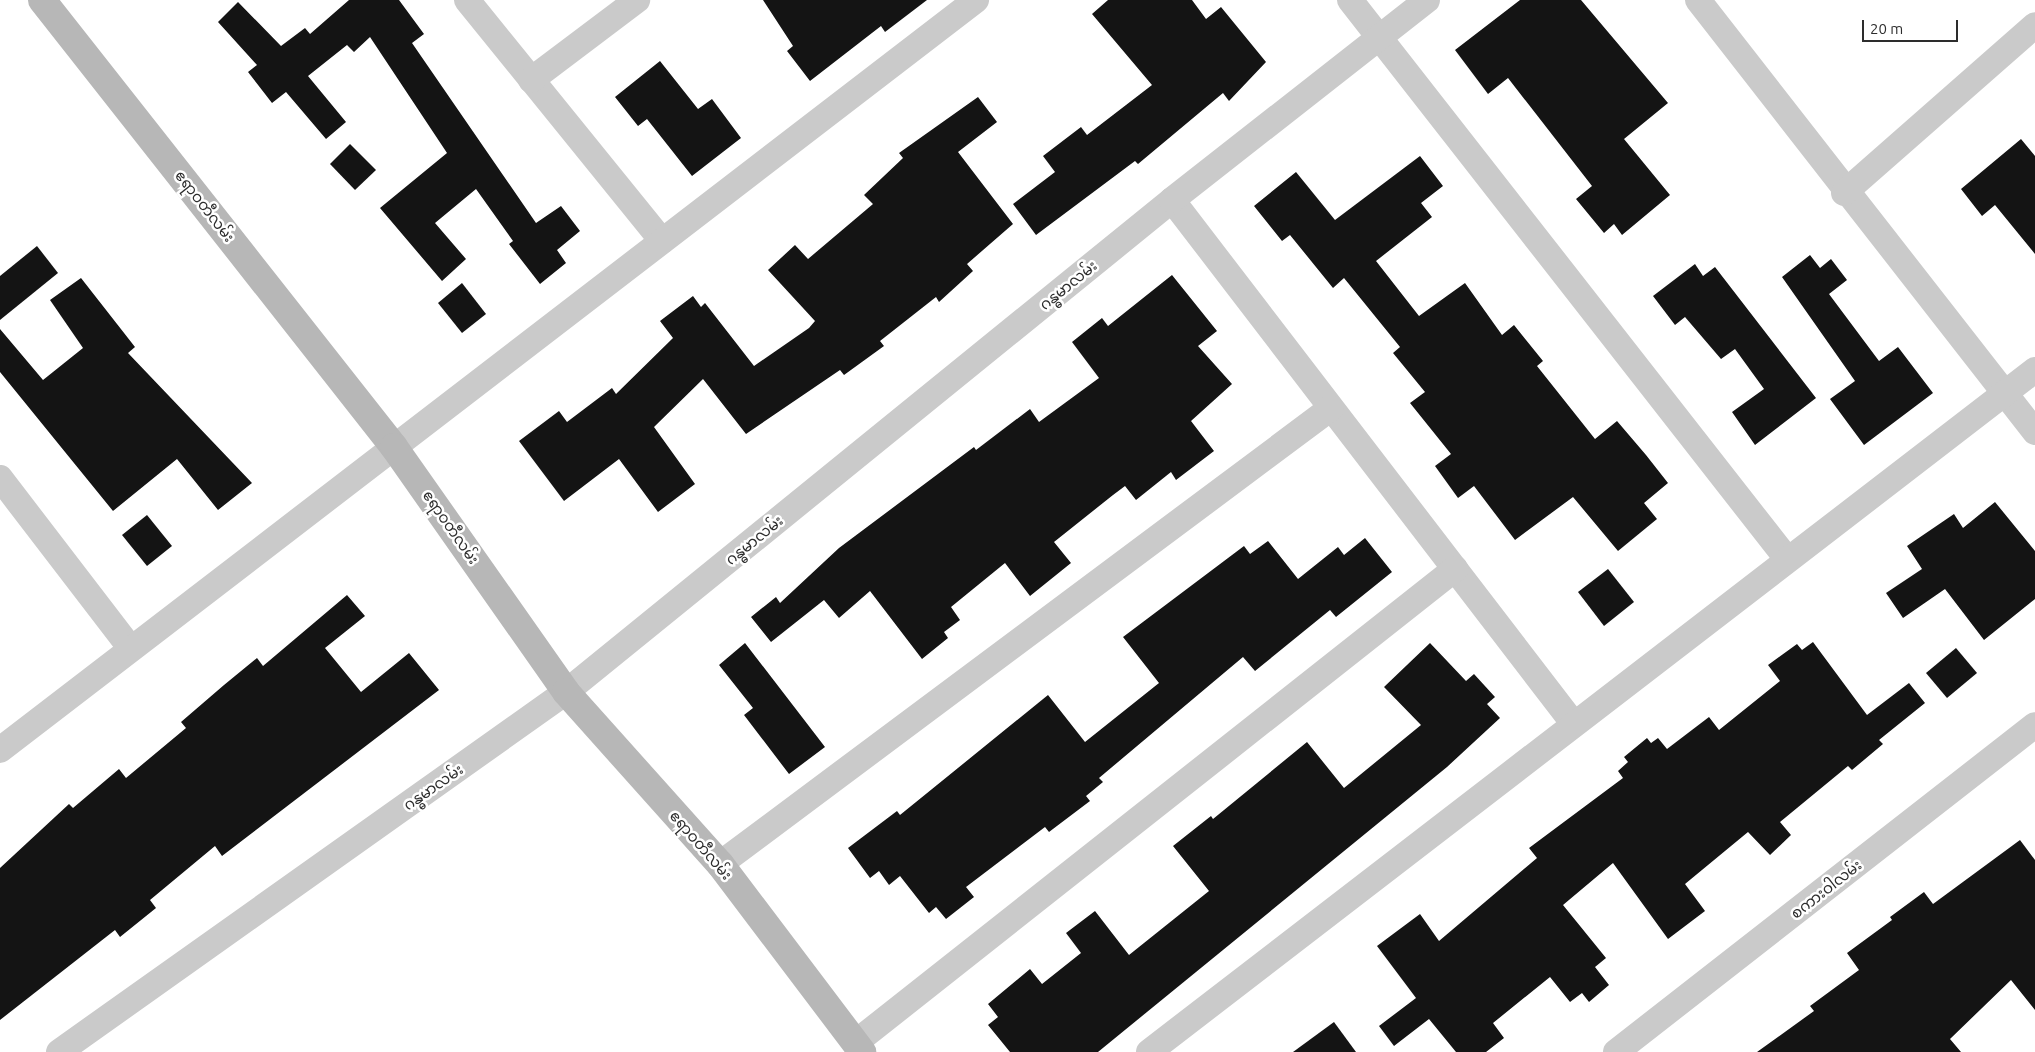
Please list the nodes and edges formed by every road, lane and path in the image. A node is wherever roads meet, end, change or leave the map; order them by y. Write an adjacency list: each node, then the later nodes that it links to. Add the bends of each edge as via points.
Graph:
1 (42, 0): 18 (street, ဧရာဝတီလမ်း)
2 (466, 0): 10 (street)
3 (637, 0): 10 (street)
4 (976, 0): 13 (street)
5 (1350, 0): 9 (street)
6 (1427, 0): 9 (street, ဂန္ဓမာလမ်း)
7 (1698, 0): 11 (street)
8 (2035, 25): 11 (street)
9 (1380, 37): 12 (street, ဂန္ဓမာလမ်း); 20 (street)
10 (531, 80): 13 (street)
11 (1844, 193): 15 (street)
12 (1172, 200): 16 (street); 23 (street, ဂန္ဓမာလမ်း)
13 (662, 241): 18 (street)
14 (2035, 370): 15 (street)
15 (2004, 393): 17 (street); 20 (street)
16 (1331, 408): 21 (street); 27 (street)
17 (2035, 432)
18 (394, 447): 22 (street); 23 (street, ဧရာဝတီလမ်း)
19 (0, 478): 22 (street)
20 (1787, 558): 24 (street)
21 (1455, 569): 24 (street); 28 (street)
22 (132, 649): 26 (street)
23 (566, 692): 27 (street, ဧရာဝတီလမ်း); 29 (street, ဂန္ဓမာလမ်း)
24 (1573, 723): 30 (street)
25 (2035, 725): 31 (street, စကားဝါလမ်း)
26 (0, 750)
27 (720, 864): 28 (street, ဧရာဝတီလမ်း)
28 (859, 1047)
29 (59, 1052)
30 (1149, 1052)
31 (1616, 1052)

